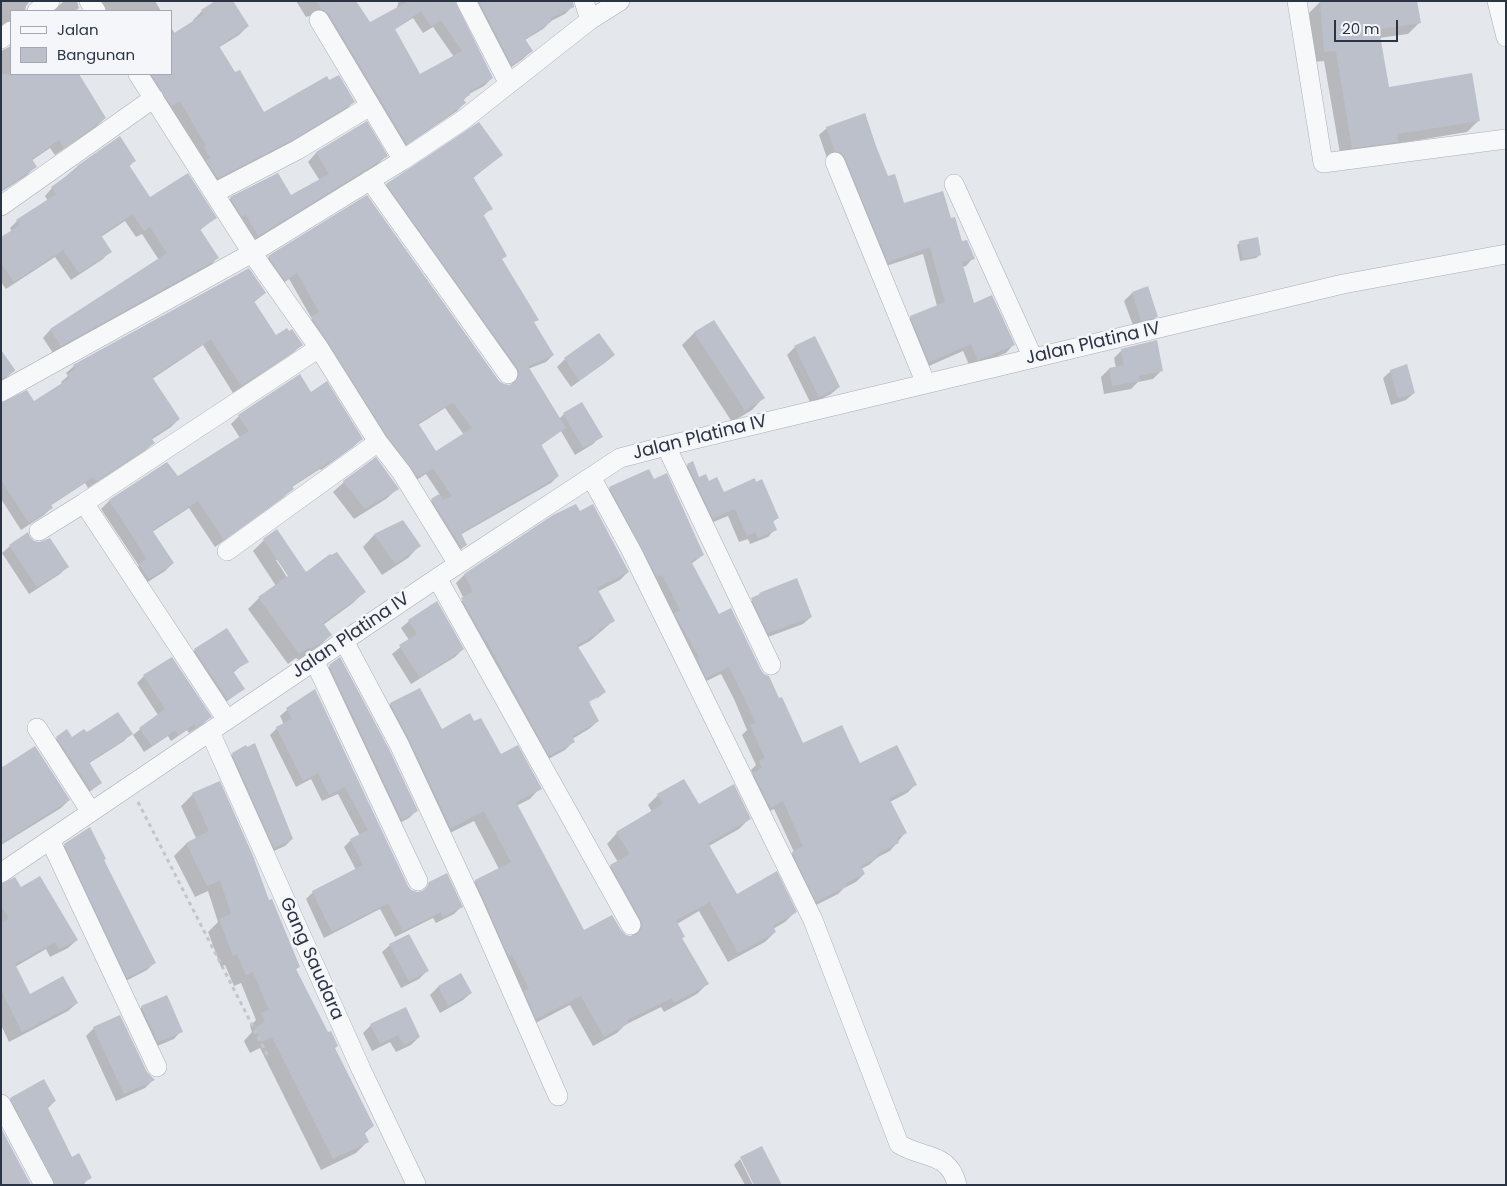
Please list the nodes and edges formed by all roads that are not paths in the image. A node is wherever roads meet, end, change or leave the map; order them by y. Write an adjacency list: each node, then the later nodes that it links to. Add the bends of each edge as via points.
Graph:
1 (50, 1): 7 (street)
2 (466, 1): 12 (street)
3 (584, 1): 9 (street)
4 (620, 1): 9 (street)
5 (1297, 1): 15 (street, via 1323,163)
6 (1497, 1): 10 (street)
7 (38, 10)
8 (319, 20): 14 (street)
9 (590, 20): 12 (street)
10 (1506, 37)
11 (139, 75): 13 (street)
12 (509, 84): 16 (street)
13 (154, 98): 20 (street); 21 (street)
14 (370, 106): 16 (street); 20 (street, via 297,150)
15 (1506, 140)
16 (403, 160): 18 (street)
17 (835, 162): 27 (street)
18 (370, 180): 22 (street); 26 (street)
19 (954, 184): 25 (street)
20 (214, 193): 22 (street)
21 (1, 206)
22 (252, 253): 24 (street); 28 (street)
23 (1506, 254): 25 (street, Jalan Platina IV, via 1343,284)
24 (319, 348): 29 (street); 32 (street)
25 (1033, 358): 27 (street, Jalan Platina IV)
26 (508, 374)
27 (926, 384): 30 (street, Jalan Platina IV)
28 (1, 392)
29 (378, 442): 34 (street); 35 (street, via 402,472)
30 (666, 446): 31 (street, Jalan Platina IV, via 620,458); 39 (street)
31 (591, 477): 35 (street, Jalan Platina IV); 53 (street, via 813,920 899,1144 943,1161 951,1169)
32 (84, 503): 33 (street); 40 (street)
33 (39, 531)
34 (227, 551)
35 (458, 564): 36 (street, Jalan Platina IV)
36 (437, 578): 37 (street, Jalan Platina IV); 47 (street)
37 (344, 641): 38 (street, Jalan Platina IV); 49 (street, via 403,753)
38 (314, 660): 40 (street, Jalan Platina IV); 46 (street)
39 (771, 665)
40 (227, 720): 42 (street, Jalan Platina IV)
41 (37, 728): 43 (street)
42 (210, 732): 43 (street, Jalan Platina IV); 51 (street, Gang Saudara)
43 (91, 812): 44 (street, Jalan Platina IV)
44 (50, 840): 45 (street, Jalan Platina IV); 48 (street)
45 (1, 873)
46 (418, 881)
47 (631, 925)
48 (157, 1067)
49 (558, 1096)
50 (1, 1104): 52 (street)
51 (416, 1184)
52 (44, 1185)
53 (956, 1185)

